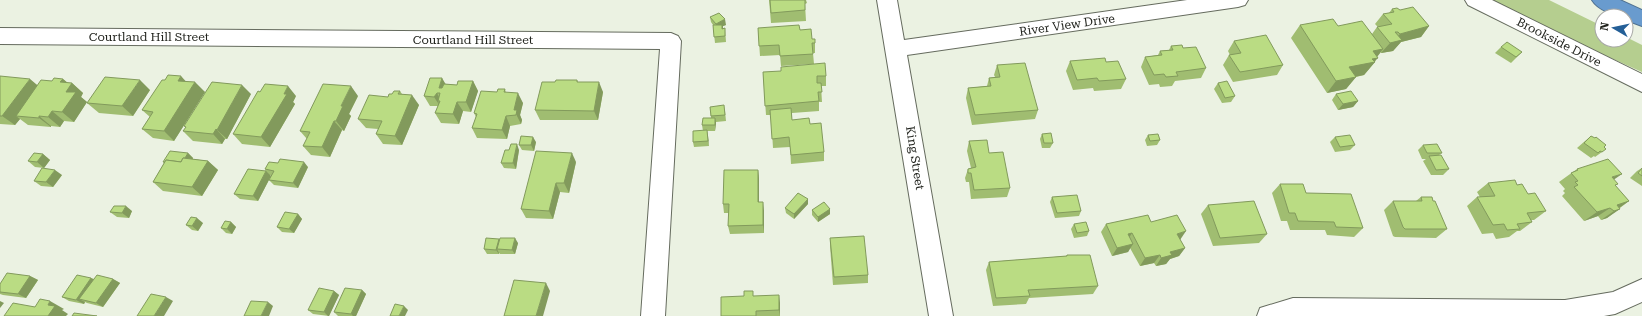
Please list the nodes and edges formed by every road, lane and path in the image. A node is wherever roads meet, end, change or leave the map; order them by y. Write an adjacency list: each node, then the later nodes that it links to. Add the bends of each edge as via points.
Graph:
1 (887, 0): 7 (street, King Street)
2 (1238, 0): 7 (street, River View Drive)
3 (1475, 0): 8 (street, Brookside Drive)
4 (1602, 0): 5 (highway)
5 (1642, 19)
6 (0, 36): 12 (street, Courtland Hill Street, via 671,42)
7 (896, 49): 13 (street, King Street)
8 (1642, 84)
9 (1642, 290): 10 (street)
10 (1619, 309): 11 (street)
11 (1362, 313): 14 (street, via 1294,309)
12 (653, 316)
13 (941, 316)
14 (1269, 316)

